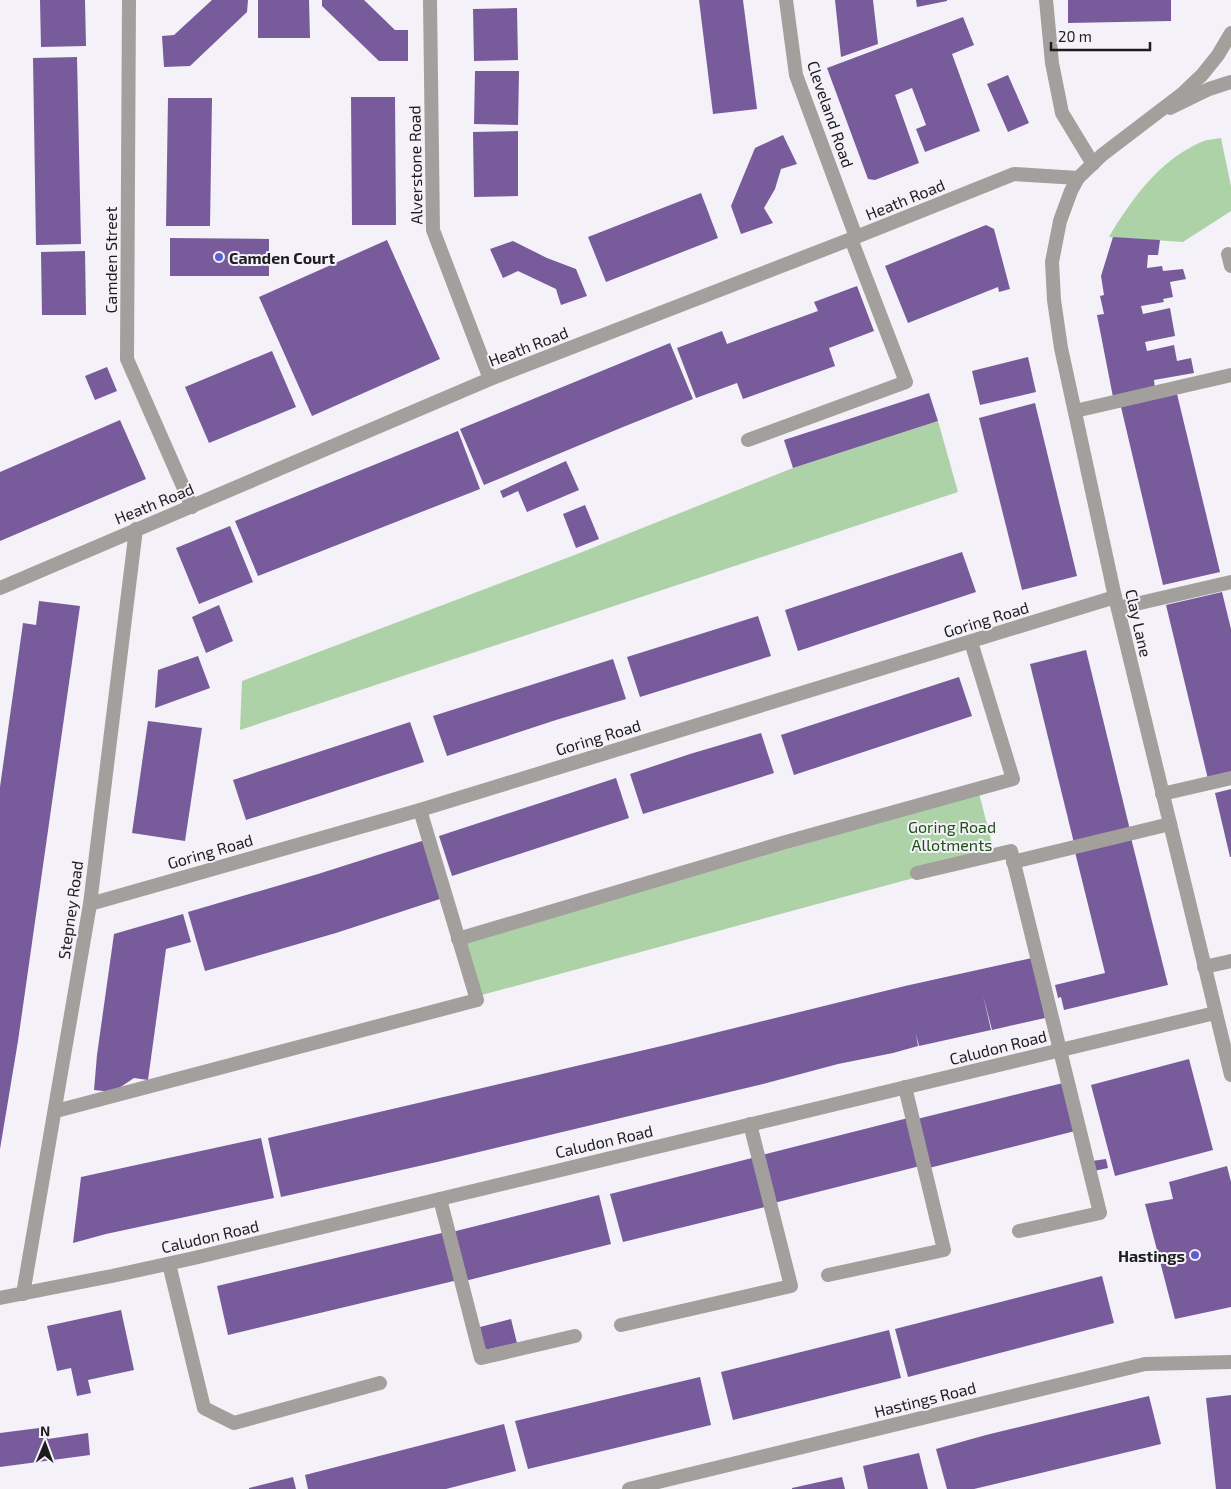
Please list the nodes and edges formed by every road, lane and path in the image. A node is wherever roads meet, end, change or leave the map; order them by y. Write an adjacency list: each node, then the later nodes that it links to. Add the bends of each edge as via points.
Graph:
1 (129, 0): 15 (street, Camden Street, via 128,359)
2 (430, 0): 12 (street, Alverstone Road, via 433,230)
3 (786, 0): 10 (street, Cleveland Road, via 796,75)
4 (1046, 0): 8 (street, via 1052,63 1062,113)
5 (1231, 33): 7 (street, via 1202,75)
6 (1231, 82): 7 (street)
7 (1158, 114): 8 (street)
8 (1093, 164): 9 (street)
9 (1078, 178): 10 (street, Heath Road, via 1014,174); 13 (street, Clay Lane, via 1060,221 1052,262 1061,348)
10 (854, 238): 12 (street, Heath Road); 14 (street, Cleveland Road, via 906,382)
11 (1231, 375): 13 (street)
12 (490, 379): 15 (street, Heath Road)
13 (1075, 411): 19 (street, Clay Lane)
14 (748, 440)
15 (192, 507): 16 (street, Heath Road)
16 (136, 529): 18 (street, Heath Road); 27 (street, Stepney Road)
17 (1231, 582): 19 (street, Goring Road)
18 (0, 588)
19 (1116, 603): 20 (street, Goring Road); 22 (street, Clay Lane)
20 (971, 642): 23 (street, Goring Road); 28 (street, via 1013,779)
21 (1231, 778): 22 (street)
22 (1162, 794): 24 (street, Clay Lane)
23 (420, 810): 27 (street, Goring Road); 28 (street)
24 (1170, 824): 25 (street); 30 (street, Clay Lane)
25 (1013, 862): 26 (street, via 1010,851); 33 (street)
26 (917, 873)
27 (90, 904): 36 (street, Stepney Road)
28 (458, 939): 36 (street, via 476,1000)
29 (1231, 961): 30 (street)
30 (1204, 967): 31 (street, Clay Lane)
31 (1215, 1012): 32 (street, Clay Lane); 33 (street, Caludon Road)
32 (1226, 1036): 34 (street, Clay Lane)
33 (1059, 1050): 35 (street, Caludon Road); 39 (street, via 1100,1213)
34 (1231, 1075)
35 (904, 1087): 37 (street, Caludon Road); 41 (street, via 944,1250)
36 (56, 1111): 42 (street, Stepney Road)
37 (750, 1124): 38 (street, Caludon Road); 44 (street, via 791,1286)
38 (440, 1199): 40 (street, Caludon Road); 45 (street, via 481,1358)
39 (1019, 1231)
40 (170, 1264): 42 (street, Caludon Road); 47 (street, via 204,1408 234,1422)
41 (828, 1275)
42 (23, 1294): 43 (street, Caludon Road)
43 (0, 1298)
44 (621, 1325)
45 (574, 1336)
46 (1231, 1362): 48 (street, Hastings Road, via 1145,1364)
47 (380, 1383)
48 (629, 1489)

